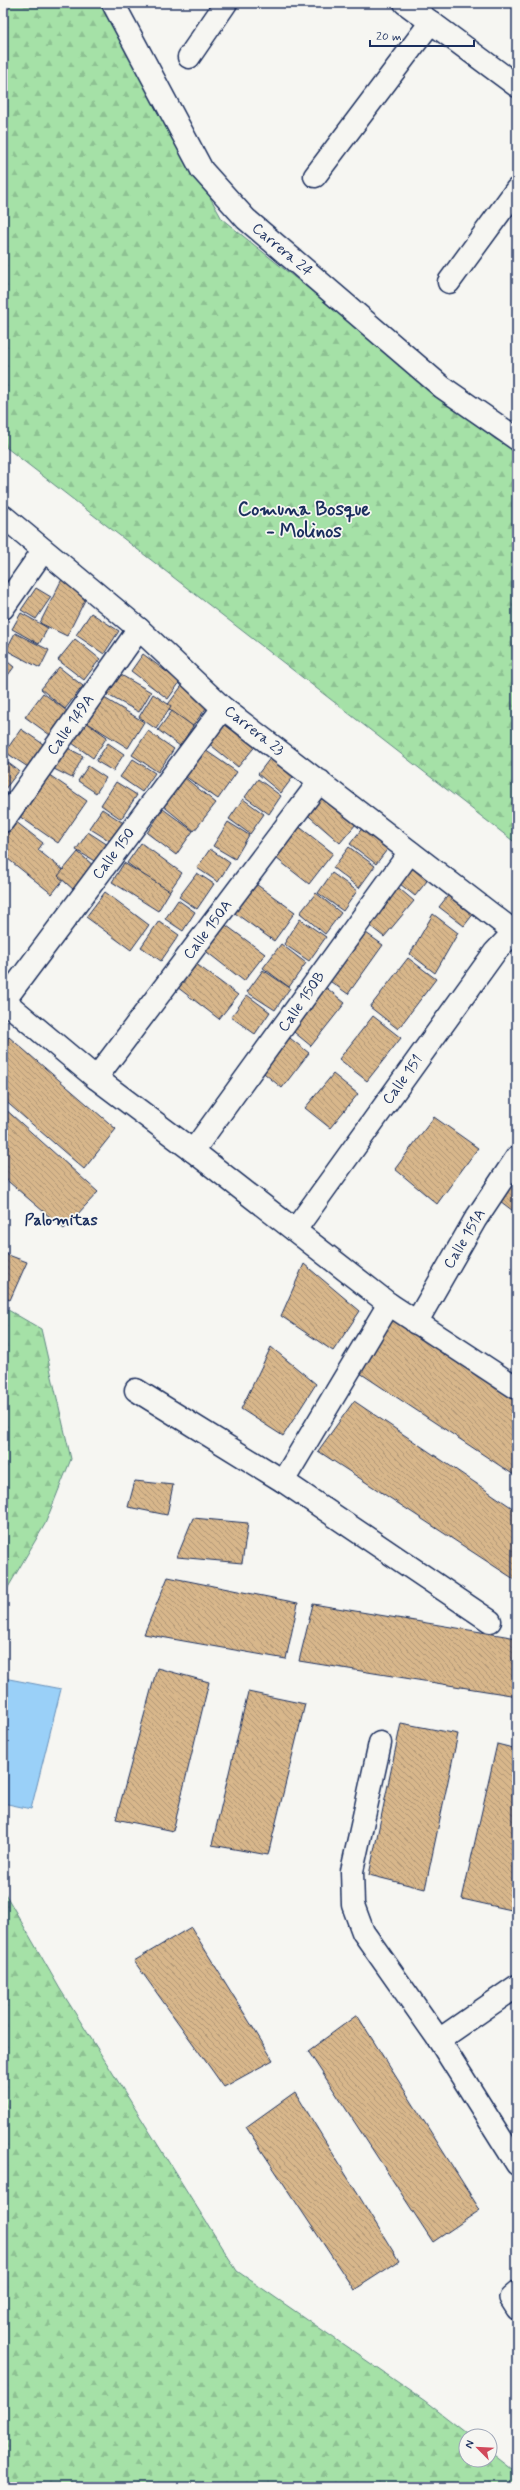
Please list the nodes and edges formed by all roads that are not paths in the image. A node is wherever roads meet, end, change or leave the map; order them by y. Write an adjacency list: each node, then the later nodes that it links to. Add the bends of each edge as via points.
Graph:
1 (113, 3): 10 (street, Carrera 24, via 202,170 246,219 442,387)
2 (226, 3): 5 (street)
3 (411, 5): 4 (street)
4 (431, 22): 6 (street); 7 (street)
5 (189, 57)
6 (517, 86)
7 (315, 176)
8 (517, 189): 9 (street)
9 (449, 282)
10 (517, 439)
11 (3, 516): 12 (street, Carrera 23)
12 (43, 551): 13 (street); 14 (street, Carrera 23)
13 (3, 608)
14 (139, 629): 15 (street, Carrera 23); 17 (street, Calle 149A)
15 (223, 708): 16 (street, Carrera 23); 20 (street, Calle 150)
16 (320, 782): 18 (street, Carrera 23); 21 (street, Calle 150A)
17 (3, 821)
18 (410, 852): 19 (street, Carrera 23); 22 (street, Calle 150B)
19 (516, 933): 24 (street, Calle 151, via 495,952)
20 (4, 1000): 21 (street)
21 (96, 1078): 22 (street)
22 (193, 1151): 24 (street)
23 (517, 1157): 26 (street, Calle 151A, via 475,1220)
24 (295, 1230): 25 (street)
25 (389, 1304): 26 (street); 29 (street)
26 (416, 1323): 27 (street)
27 (516, 1384)
28 (136, 1390): 29 (street)
29 (282, 1481): 30 (street)
30 (490, 1621)
31 (380, 1743): 33 (street, via 352,1871 353,1905 363,1932)
32 (517, 1986): 33 (street)
33 (439, 2040): 34 (street)
34 (517, 2164)
35 (517, 2292): 36 (lane, via 510,2298)
36 (517, 2308)

